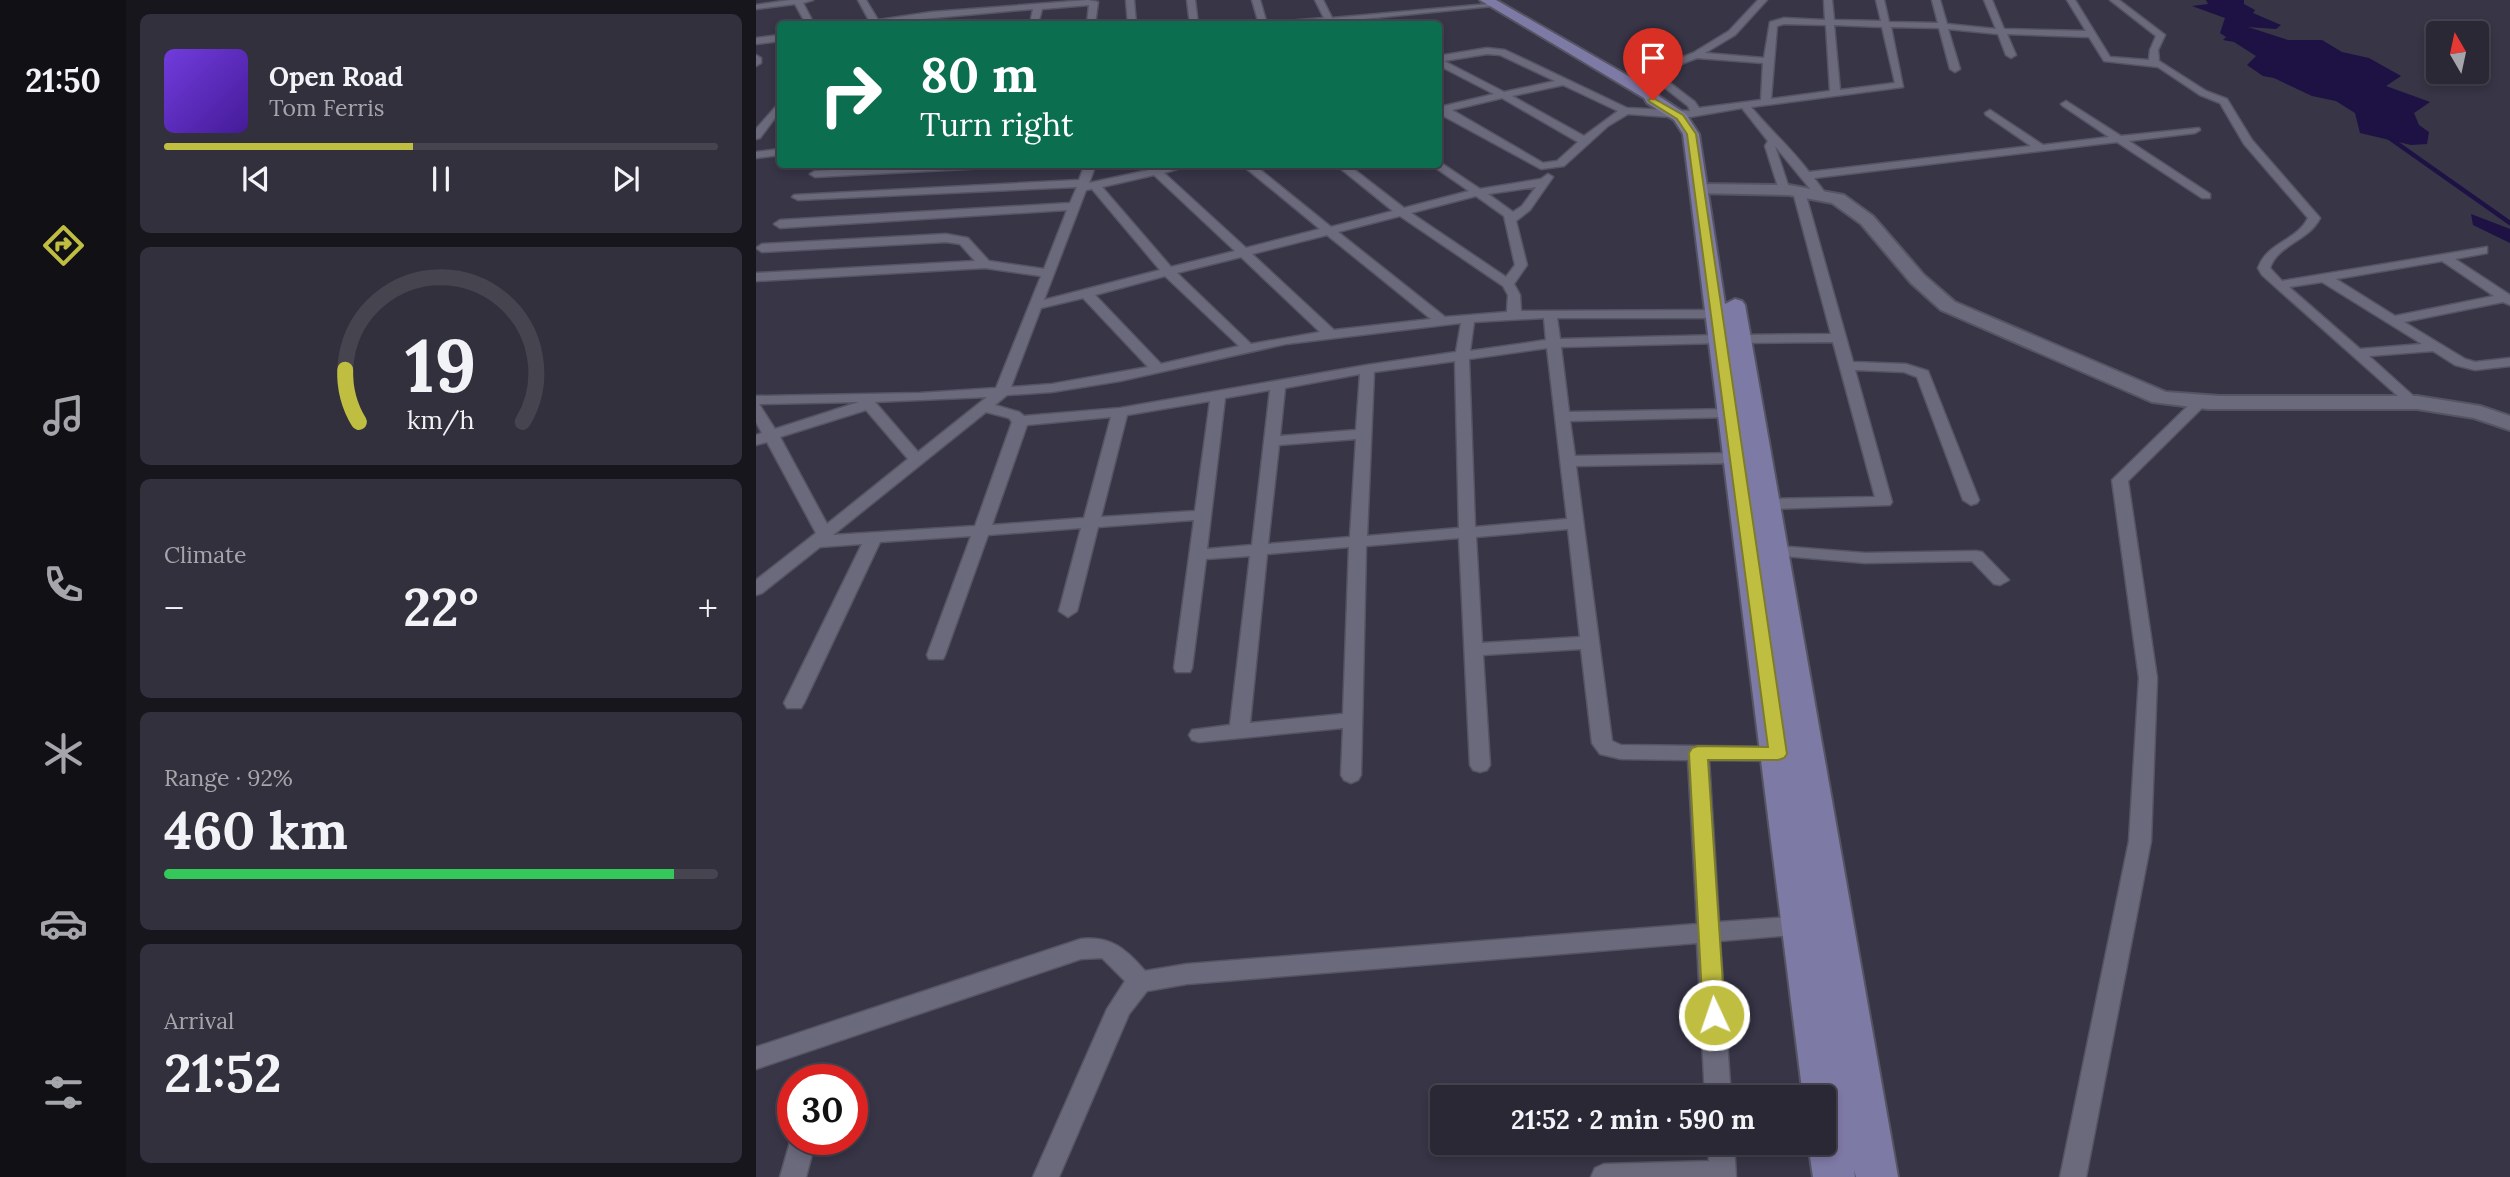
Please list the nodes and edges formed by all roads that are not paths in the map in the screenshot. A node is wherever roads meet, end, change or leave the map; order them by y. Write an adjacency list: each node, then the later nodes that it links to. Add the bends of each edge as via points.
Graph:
1 (809, 0): 15 (street)
2 (862, 0): 26 (street)
3 (989, 0): 22 (street)
4 (1130, 0): 31 (street)
5 (1191, 0): 32 (street)
6 (1255, 0): 33 (street)
7 (1319, 0): 34 (street)
8 (1763, 0): 44 (street, via 1737,29)
9 (1828, 0): 37 (street)
10 (1880, 0): 38 (street)
11 (1937, 0): 39 (street)
12 (1988, 0): 40 (street)
13 (2071, 0): 41 (street)
14 (2114, 0): 49 (street, via 2161,35)
15 (798, 1): 20 (street); 25 (street)
16 (1094, 1): 17 (street); 30 (street)
17 (1066, 2): 21 (street)
18 (1493, 2): 24 (street); 61 (main road, via 1651,96)
19 (1021, 4): 21 (street); 22 (street)
20 (756, 7)
21 (1038, 7): 29 (street)
22 (985, 11): 23 (street); 28 (street)
23 (934, 15): 27 (street)
24 (1389, 16): 35 (street); 36 (street)
25 (808, 21)
26 (872, 21)
27 (894, 21)
28 (980, 21)
29 (1035, 21)
30 (1091, 21)
31 (1132, 21)
32 (1194, 21)
33 (1262, 21)
34 (1330, 21)
35 (1348, 21)
36 (1393, 21)
37 (1829, 22): 38 (street); 47 (street, via 1773,24); 52 (street)
38 (1884, 24): 39 (street); 52 (street, via 1900,85)
39 (1944, 26): 40 (street); 50 (street)
40 (2000, 32): 41 (street); 45 (street)
41 (2091, 34): 49 (street, via 2107,59)
42 (777, 38): 43 (street)
43 (756, 41)
44 (1696, 55): 47 (street); 61 (street, via 1650,72 1686,99)
45 (2011, 55)
46 (1442, 59): 51 (street, via 1502,52)
47 (1768, 61): 54 (street)
48 (1442, 62): 53 (street)
49 (2154, 62): 101 (street, via 2227,104 2248,142 2314,218 2264,263 2268,275)
50 (1955, 69)
51 (1567, 81): 53 (street); 60 (street)
52 (1835, 93): 54 (street)
53 (1503, 95): 57 (street); 66 (street)
54 (1766, 101): 55 (street)
55 (1744, 104): 61 (street); 67 (street)
56 (2066, 104): 65 (street)
57 (1442, 108)
58 (777, 109): 64 (street)
59 (1442, 109): 71 (street, via 1536,164)
60 (1626, 111): 61 (street); 66 (street)
61 (1689, 113): 82 (main road, via 1705,130)
62 (1990, 113): 68 (street)
63 (2195, 130): 65 (street)
64 (756, 136)
65 (2121, 140): 68 (street); 84 (street)
66 (1584, 141): 71 (street, via 1560,164)
67 (1773, 141): 81 (street, via 1770,146); 81 (street, via 1783,145)
68 (2042, 149): 81 (street)
69 (777, 150): 70 (street)
70 (757, 156)
71 (1550, 166): 79 (street)
72 (1442, 167): 83 (street)
73 (855, 168): 78 (street)
74 (1090, 168): 80 (street)
75 (1152, 168): 80 (street); 93 (street)
76 (1251, 168): 90 (street)
77 (1345, 168): 87 (street)
78 (818, 169): 85 (street)
79 (1544, 182): 83 (street); 88 (street, via 1526,208)
80 (1087, 185): 85 (street); 86 (street); 97 (street)
81 (1796, 186): 82 (street); 112 (street); 128 (street, via 1847,203 1876,229 1922,286 1948,306 2141,391)
82 (1707, 189): 110 (main road)
83 (1480, 192): 87 (street); 88 (street)
84 (2206, 196)
85 (798, 197): 89 (street)
86 (1076, 206): 89 (street); 96 (street)
87 (1402, 212): 90 (street); 100 (street)
88 (1511, 219): 100 (street, via 1521,265)
89 (780, 224): 92 (street)
90 (1328, 231): 93 (street); 109 (street)
91 (2483, 250): 94 (street)
92 (759, 253): 95 (street, via 946,237 964,241)
93 (1243, 254): 97 (street); 111 (street)
94 (2444, 257): 98 (street); 103 (street)
95 (985, 264): 96 (street); 99 (street)
96 (1048, 273): 104 (street)
97 (1168, 273): 102 (street); 114 (street)
98 (2325, 278): 101 (street); 108 (street)
99 (756, 284)
100 (1508, 284): 106 (street, via 1514,295)
101 (2280, 285): 116 (street)
102 (1087, 294): 104 (street); 120 (street)
103 (2508, 300): 108 (street)
104 (1035, 306): 123 (street)
105 (1550, 314): 106 (street); 110 (street); 113 (street)
106 (1514, 315): 107 (street)
107 (1468, 318): 109 (street); 117 (street)
108 (2392, 320): 115 (street)
109 (1442, 321): 111 (street)
110 (1728, 326): 112 (street); 113 (street); 133 (main road); 144 (main road)
111 (1329, 333): 114 (street)
112 (1838, 338): 119 (street)
113 (1553, 343): 117 (street); 134 (street)
114 (1247, 347): 120 (street)
115 (2435, 347): 116 (street); 118 (street, via 2468,365)
116 (2359, 353): 127 (street)
117 (1462, 355): 121 (street); 149 (street)
118 (2510, 362)
119 (1846, 366): 143 (street, via 1906,368 1923,374); 144 (street, via 1884,502)
120 (1157, 368): 123 (street)
121 (1367, 369): 122 (street); 137 (street)
122 (1278, 385): 124 (street); 139 (street)
123 (1001, 393): 125 (street); 130 (street)
124 (1218, 397): 132 (street); 145 (street)
125 (889, 398): 126 (street); 129 (street)
126 (756, 400)
127 (2413, 402): 128 (street); 136 (street, via 2468,409)
128 (2199, 403): 188 (street, via 2120,480 2148,678 2140,841)
129 (869, 404): 138 (street); 141 (street)
130 (985, 407): 135 (street); 141 (street)
131 (756, 408): 138 (street)
132 (1120, 412): 135 (street); 146 (street)
133 (1731, 413): 134 (street); 140 (main road)
134 (1563, 417): 142 (street)
135 (1020, 421): 148 (street)
136 (2510, 423)
137 (1365, 433): 139 (street); 152 (street)
138 (763, 438): 150 (street)
139 (1272, 441): 153 (street)
140 (1737, 458): 142 (street); 158 (main road)
141 (918, 461): 150 (street)
142 (1569, 461): 147 (street)
143 (1971, 500)
144 (1769, 504): 154 (main road)
145 (1202, 515): 146 (street); 155 (street)
146 (1091, 522): 148 (street); 159 (street)
147 (1577, 523): 149 (street); 160 (street)
148 (981, 531): 151 (street); 162 (street)
149 (1467, 532): 152 (street); 161 (street)
150 (818, 538): 151 (street); 157 (street)
151 (873, 538): 164 (street)
152 (1358, 540): 153 (street); 165 (street)
153 (1260, 550): 155 (street); 166 (street)
154 (1777, 551): 156 (street, via 1865,558 1976,556); 158 (main road)
155 (1197, 555): 163 (street)
156 (2000, 580)
157 (756, 589)
158 (1772, 607): 169 (main road); 172 (main road)
159 (1068, 611)
160 (1590, 642): 161 (street); 168 (street, via 1600,734 1607,749)
161 (1475, 650): 170 (street)
162 (936, 655)
163 (1183, 668)
164 (794, 704)
165 (1352, 720): 166 (street); 171 (street)
166 (1239, 731): 167 (street)
167 (1199, 735)
168 (1698, 753): 169 (street); 174 (street)
169 (1778, 754): 173 (main road)
170 (1480, 765)
171 (1351, 775)
172 (1837, 923): 173 (street); 187 (main road)
173 (1799, 925): 174 (street); 178 (main road)
174 (1709, 932): 175 (street, via 1187,974); 177 (street)
175 (1140, 982): 176 (street, via 1111,949 1082,948); 184 (street, via 1119,1009)
176 (756, 1058)
177 (1717, 1085)
178 (1821, 1085)
179 (799, 1155): 183 (street)
180 (1722, 1155): 182 (street)
181 (1831, 1155): 186 (main road)
182 (1723, 1175): 185 (street)
183 (793, 1177)
184 (1046, 1177)
185 (1604, 1177)
186 (1834, 1177)
187 (1877, 1177)
188 (2073, 1177)

